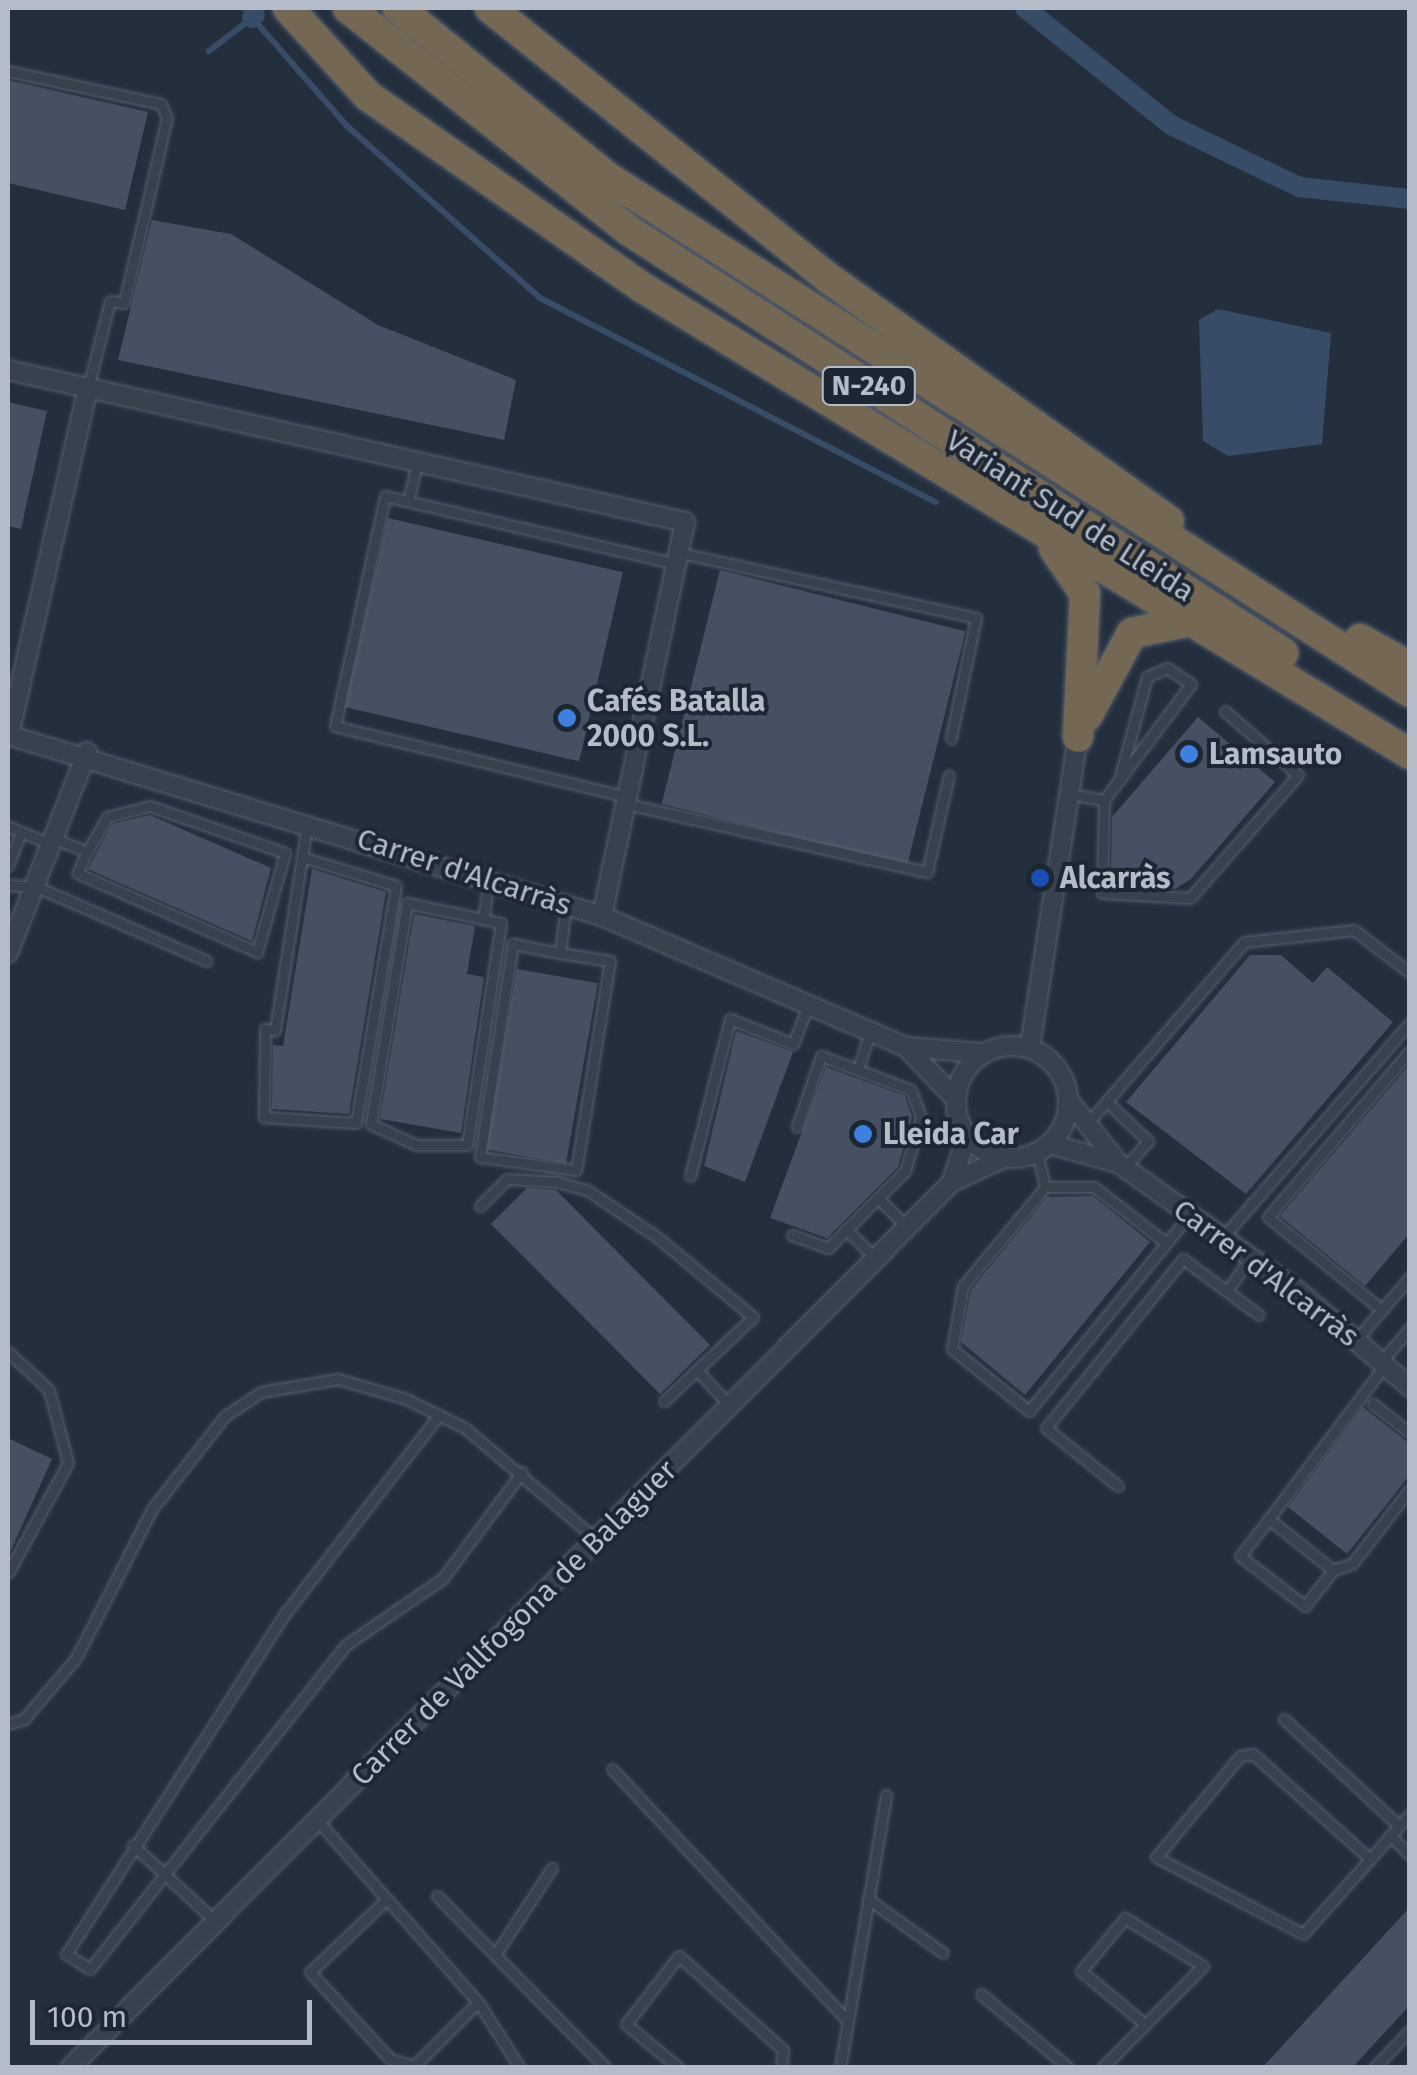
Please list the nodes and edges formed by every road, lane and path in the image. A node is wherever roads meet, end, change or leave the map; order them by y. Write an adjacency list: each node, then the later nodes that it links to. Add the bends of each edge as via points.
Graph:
1 (288, 8): 9 (highway, N-240, via 368,96 640,286)
2 (348, 8): 18 (highway, Variant Sud de Lleida / N-240, via 628,230)
3 (398, 8): 15 (highway, Variant Sud de Lleida / N-240, via 610,180)
4 (490, 8): 12 (highway, N-240, via 831,280)
5 (8, 71): 7 (lane, via 162,104 166,118 124,304 110,301)
6 (8, 370): 7 (street)
7 (88, 388): 8 (street); 17 (street)
8 (418, 459): 10 (lane); 11 (street, via 668,512 686,526)
9 (992, 500): 13 (highway, N-240); 19 (highway, via 1072,562 1085,594)
10 (408, 501): 11 (lane); 27 (lane, via 385,496 335,726)
11 (680, 559): 20 (lane, via 976,618); 27 (street)
12 (1231, 565): 14 (highway); 15 (highway, N-240)
13 (1192, 621): 19 (highway, via 1132,633); 22 (highway, N-240)
14 (1410, 667)
15 (1410, 692)
16 (1225, 711): 26 (lane, via 1298,775 1190,898 1102,893)
17 (8, 735): 21 (street, Carrer d'Alcarràs)
18 (1410, 736)
19 (1078, 737): 25 (street)
20 (951, 738)
21 (87, 752): 28 (street, Carrer d'Alcarràs); 31 (street)
22 (1410, 754)
23 (948, 776): 27 (lane, via 926,872)
24 (1119, 780): 24 (lane, via 1190,684 1167,668 1147,677); 26 (lane)
25 (1069, 794): 26 (lane); 49 (street)
26 (1104, 800)
27 (627, 801): 39 (street)
28 (307, 822): 33 (lane); 35 (street, Carrer d'Alcarràs)
29 (8, 826): 30 (lane)
30 (21, 832): 31 (lane); 34 (lane)
31 (56, 843): 32 (lane); 37 (street)
32 (87, 852): 32 (lane, via 77,873 257,952 285,853 150,806 107,817)
33 (302, 858): 33 (lane, via 275,1030 264,1029 264,1116 356,1123 396,886)
34 (8, 866)
35 (489, 880): 38 (street, Carrer d'Alcarràs); 40 (lane)
36 (8, 886): 37 (lane)
37 (37, 887): 42 (street); 43 (lane)
38 (566, 905): 39 (street, Carrer d'Alcarràs); 41 (lane)
39 (602, 916): 45 (street, Carrer d'Alcarràs)
40 (484, 919): 40 (lane, via 407,903 371,1124 416,1145 467,1145 501,922)
41 (560, 952): 41 (lane, via 513,944 480,1157 576,1170 610,961)
42 (8, 954)
43 (208, 961)
44 (1410, 973): 55 (lane, via 1354,930 1244,942)
45 (810, 1002): 47 (street, Carrer d'Alcarràs); 62 (lane, via 793,1044 730,1019)
46 (1410, 1024): 71 (lane)
47 (871, 1030): 48 (street, Carrer d'Alcarràs); 52 (lane)
48 (906, 1047): 51 (street, Carrer d'Alcarràs); 53 (street, Carrer d'Alcarràs)
49 (1030, 1047): 51 (street); 54 (street, via 1051,1059)
50 (1410, 1051): 77 (lane, via 1268,1217)
51 (981, 1054): 53 (street)
52 (858, 1069): 57 (lane, via 820,1056); 65 (lane, via 911,1090 921,1116 905,1171)
53 (955, 1098): 58 (street)
54 (1070, 1102): 56 (street, Carrer d'Alcarràs); 59 (street)
55 (1107, 1102): 56 (lane); 61 (lane, via 1148,1141)
56 (1088, 1124): 61 (street, Carrer d'Alcarràs)
57 (796, 1127)
58 (967, 1136): 60 (street); 63 (street)
59 (1044, 1148): 60 (street); 61 (street, Carrer d'Alcarràs); 64 (lane)
60 (1004, 1158): 63 (street)
61 (1122, 1166): 67 (street, Carrer d'Alcarràs)
62 (690, 1176)
63 (952, 1182): 68 (street, Carrer de Vallfogona de Balaguer)
64 (1045, 1187): 72 (lane, via 1094,1187); 72 (lane, via 964,1286 952,1349 1029,1412)
65 (878, 1198): 68 (lane); 69 (lane)
66 (480, 1206): 83 (lane, via 507,1179 557,1182 587,1190 657,1237 753,1317)
67 (1190, 1214): 71 (street, Carrer d'Alcarràs); 72 (lane)
68 (907, 1228): 74 (street, Carrer de Vallfogona de Balaguer)
69 (846, 1229): 70 (lane, via 828,1248); 74 (lane)
70 (792, 1235)
71 (1223, 1238): 73 (street, Carrer d'Alcarràs)
72 (1166, 1243)
73 (1251, 1257): 76 (lane); 80 (street, Carrer d'Alcarràs)
74 (876, 1259): 87 (street, Carrer de Vallfogona de Balaguer)
75 (1410, 1277): 77 (lane)
76 (1227, 1291): 78 (lane); 91 (lane, via 1182,1259 1046,1428)
77 (1382, 1310): 80 (lane)
78 (1259, 1315)
79 (1410, 1328): 82 (lane)
80 (1356, 1340): 82 (street, Carrer d'Alcarràs)
81 (8, 1352): 95 (lane, via 49,1390 68,1464)
82 (1382, 1364): 84 (street, Carrer d'Alcarràs); 93 (lane)
83 (697, 1370): 85 (lane); 87 (lane)
84 (1410, 1387)
85 (664, 1402)
86 (1373, 1404): 89 (lane)
87 (732, 1407): 94 (street, Carrer de Vallfogona de Balaguer)
88 (439, 1415): 90 (lane); 99 (lane, via 338,1379 261,1392 225,1416 152,1510 76,1658 24,1719); 106 (lane, via 284,1615)
89 (1410, 1433)
90 (522, 1472): 94 (lane); 110 (lane, via 442,1578 346,1645)
91 (1118, 1486)
92 (1410, 1488): 96 (lane, via 1352,1564)
93 (1268, 1519): 96 (lane); 96 (lane, via 1240,1556 1306,1606)
94 (598, 1541): 103 (street, Carrer de Vallfogona de Balaguer)
95 (12, 1555): 97 (lane)
96 (1333, 1570)
97 (8, 1573)
98 (1284, 1719): 104 (lane)
99 (8, 1724)
100 (612, 1769): 120 (lane)
101 (886, 1794): 113 (lane)
102 (1410, 1814): 104 (lane)
103 (316, 1819): 112 (lane); 114 (street, Carrer de Vallfogona de Balaguer)
104 (1399, 1826): 105 (lane)
105 (1390, 1835): 107 (lane); 108 (lane)
106 (132, 1845): 110 (lane); 110 (lane, via 66,1954 90,1969)
107 (1410, 1855)
108 (1370, 1859): 108 (lane, via 1303,1934 1156,1857 1240,1756 1253,1754)
109 (552, 1868): 116 (lane)
110 (166, 1875): 114 (lane)
111 (437, 1896): 116 (lane)
112 (387, 1899): 118 (lane); 123 (lane, via 310,1972 390,2059)
113 (868, 1899): 115 (lane); 120 (lane)
114 (215, 1921): 122 (street, Carrer de Vallfogona de Balaguer)
115 (943, 1953)
116 (494, 1954): 125 (lane)
117 (981, 1994): 129 (lane)
118 (478, 2002): 123 (lane); 124 (lane)
119 (1140, 2020): 119 (lane, via 1202,1966 1125,1918 1081,1971); 130 (lane)
120 (848, 2021): 128 (lane)
121 (1410, 2030): 131 (lane)
122 (68, 2066)
123 (411, 2066)
124 (520, 2068)
125 (606, 2068)
126 (679, 2068): 127 (lane, via 626,2024 680,1956 783,2050)
127 (781, 2068)
128 (840, 2068)
129 (1069, 2068)
130 (1102, 2068)
131 (1374, 2068)

